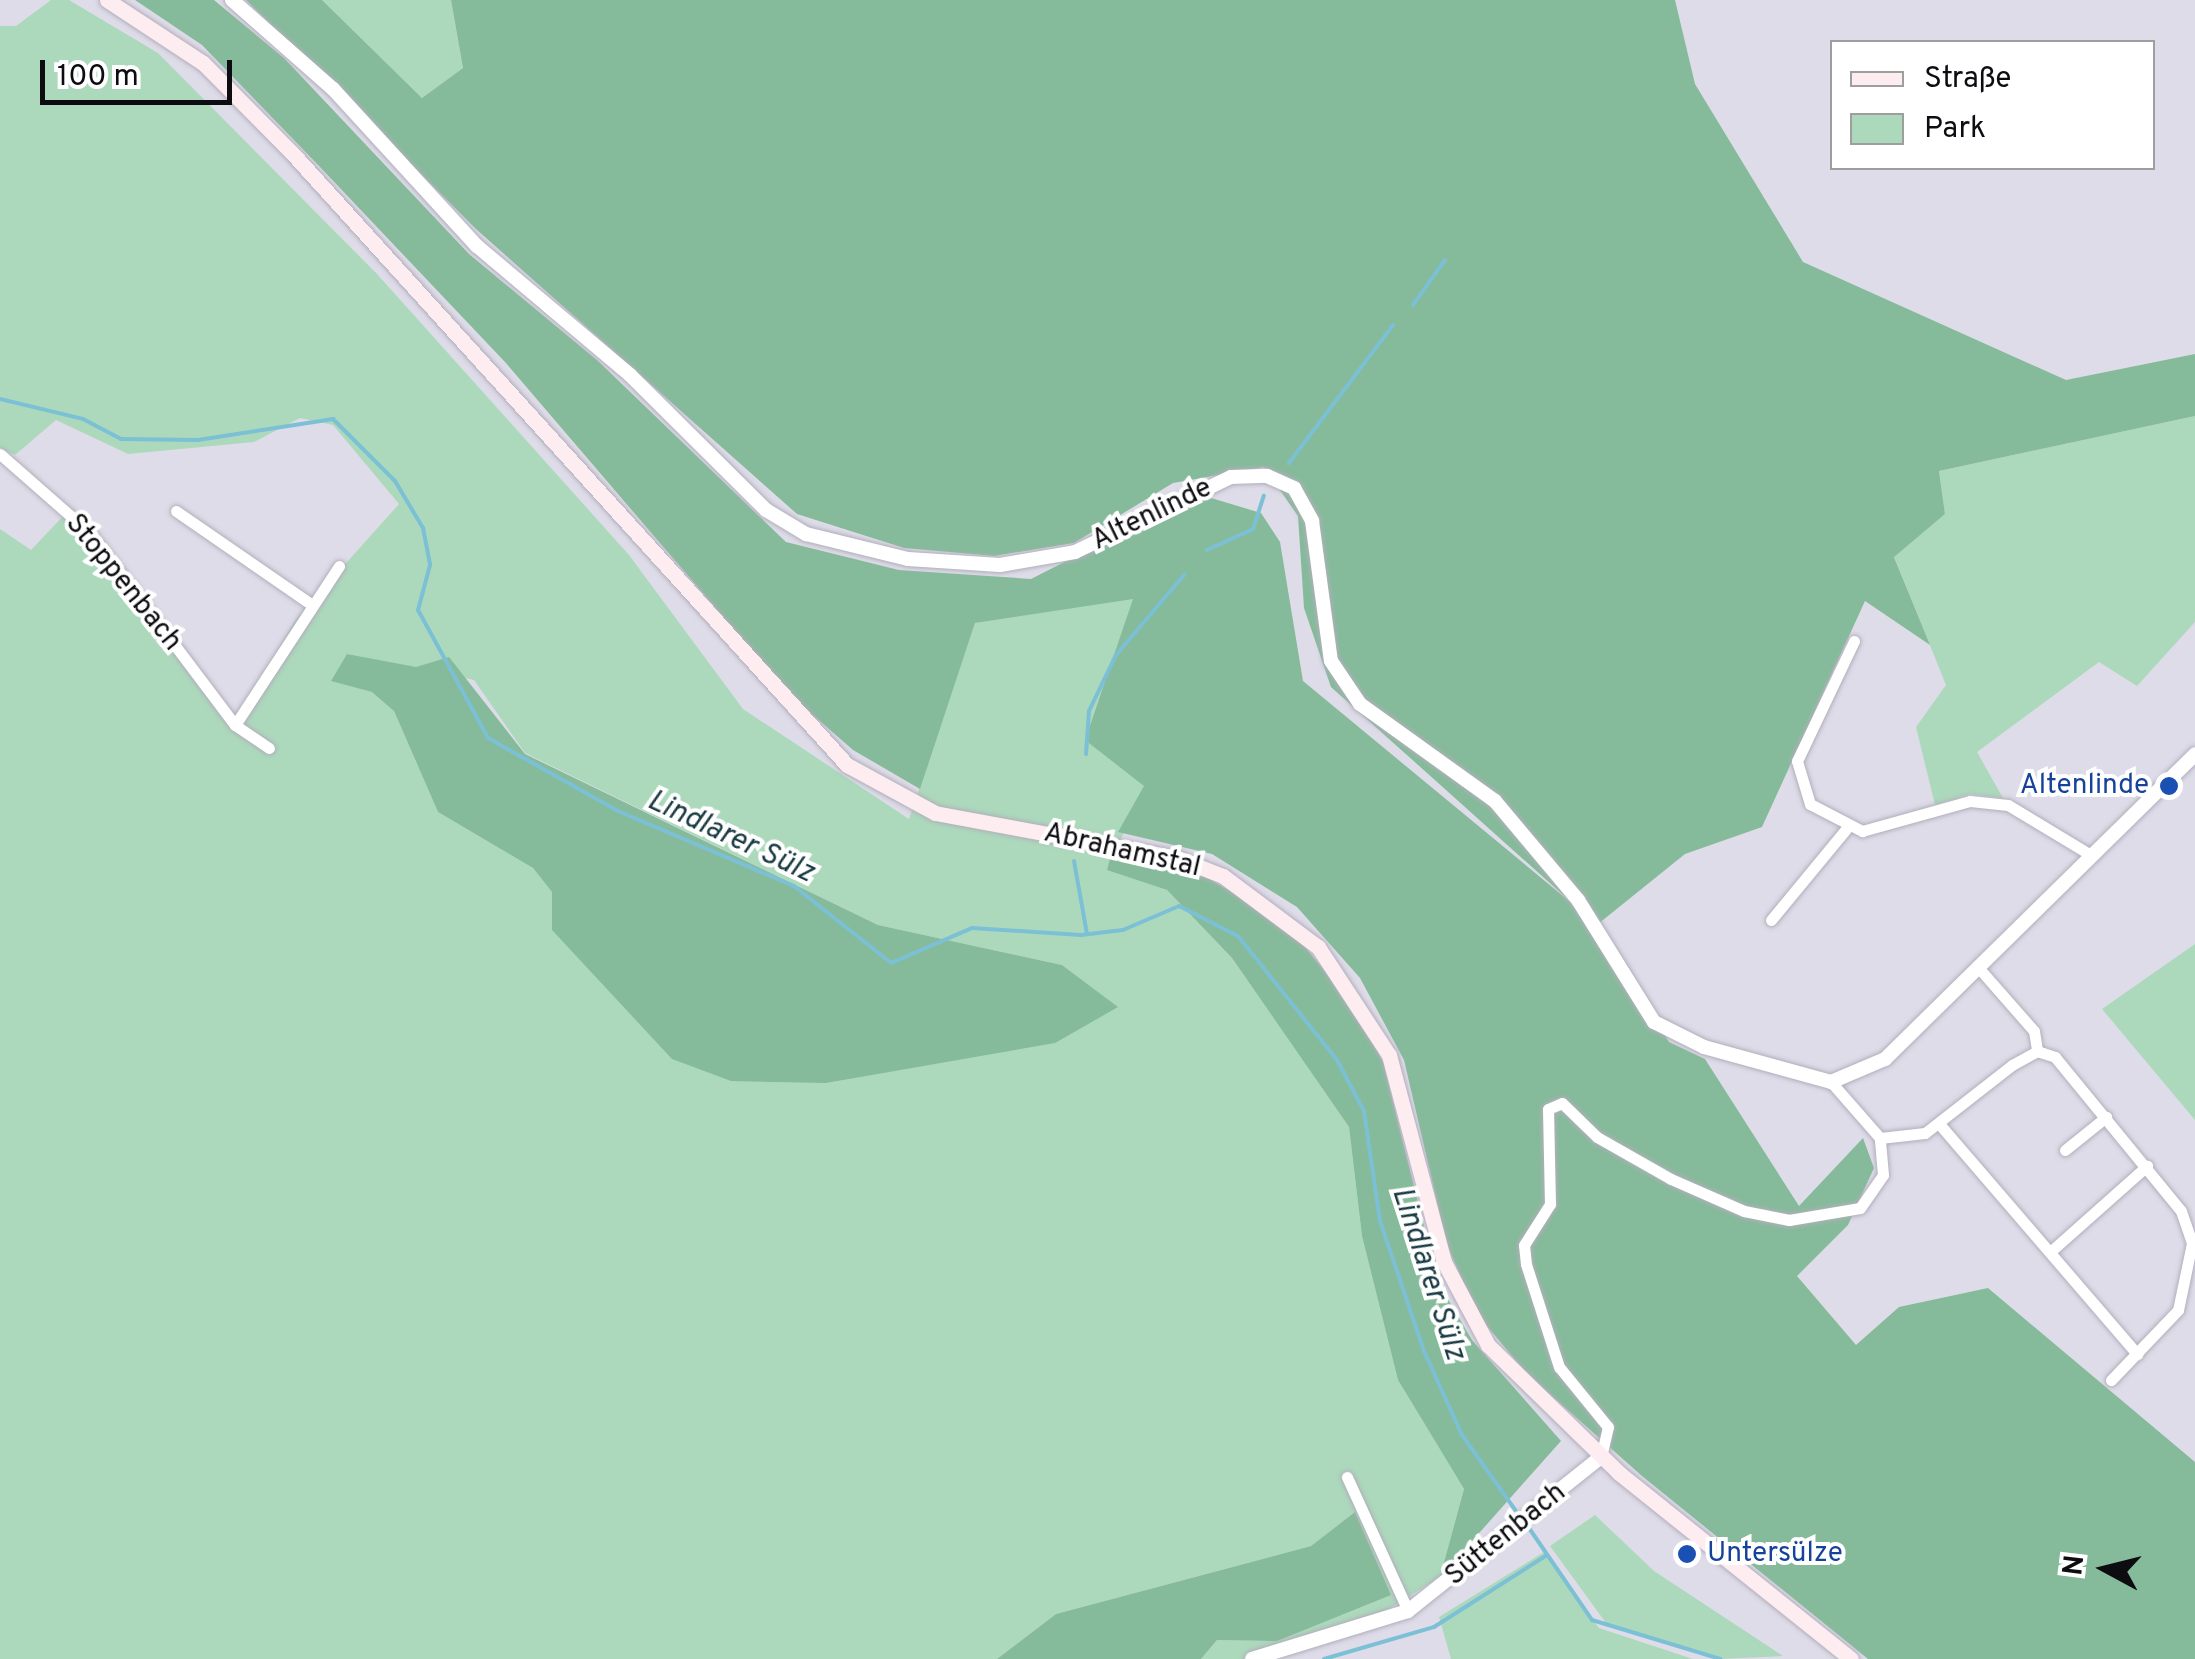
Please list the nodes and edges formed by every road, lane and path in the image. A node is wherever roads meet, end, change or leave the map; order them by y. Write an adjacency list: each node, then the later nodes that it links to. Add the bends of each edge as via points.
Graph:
1 (108, 0): 25 (main road, Abrahamstal, via 203,64 293,154 847,765 936,814 1178,858 1224,876 1304,934 1349,984 1390,1054 1435,1234 1472,1321 1506,1368)
2 (232, 0): 16 (street, Altenlinde, via 333,89 477,246 630,375 766,510 806,534 908,559 1000,565 1075,552 1231,478 1267,476 1294,488 1312,521 1332,662 1360,704 1495,802 1578,900 1654,1022 1704,1048)
3 (0, 454): 8 (street, Stoppenbach, via 91,534)
4 (176, 511): 6 (street)
5 (339, 566): 6 (street)
6 (308, 602): 8 (street)
7 (1854, 640): 11 (street, via 1796,774 1810,804)
8 (234, 724): 9 (street, Stoppenbach)
9 (268, 748)
10 (2195, 755): 12 (street)
11 (1846, 829): 12 (street, via 1888,828 1970,801 2008,805); 13 (street)
12 (2091, 855): 14 (street)
13 (1771, 920)
14 (1977, 966): 15 (street, via 2034,1031); 16 (street, via 1885,1059)
15 (2036, 1051): 17 (street, via 2055,1056); 18 (street)
16 (1831, 1082): 19 (street)
17 (2106, 1116): 20 (street); 21 (street)
18 (1941, 1126): 19 (street); 22 (street)
19 (1880, 1138): 25 (street, via 1882,1175 1860,1208 1770,1218 1623,1154 1562,1102 1548,1109 1550,1204 1524,1245 1526,1264 1559,1367 1608,1427)
20 (2065, 1150)
21 (2146, 1166): 22 (street); 23 (street, via 2181,1211 2191,1261 2178,1310)
22 (2050, 1252): 23 (street)
23 (2137, 1354): 24 (street)
24 (2111, 1380)
25 (1601, 1456): 27 (street, Süttenbach); 29 (main road, Abrahamstal)
26 (1347, 1478): 27 (street)
27 (1408, 1611): 28 (street, Süttenbach)
28 (1253, 1659)
29 (1851, 1659)

